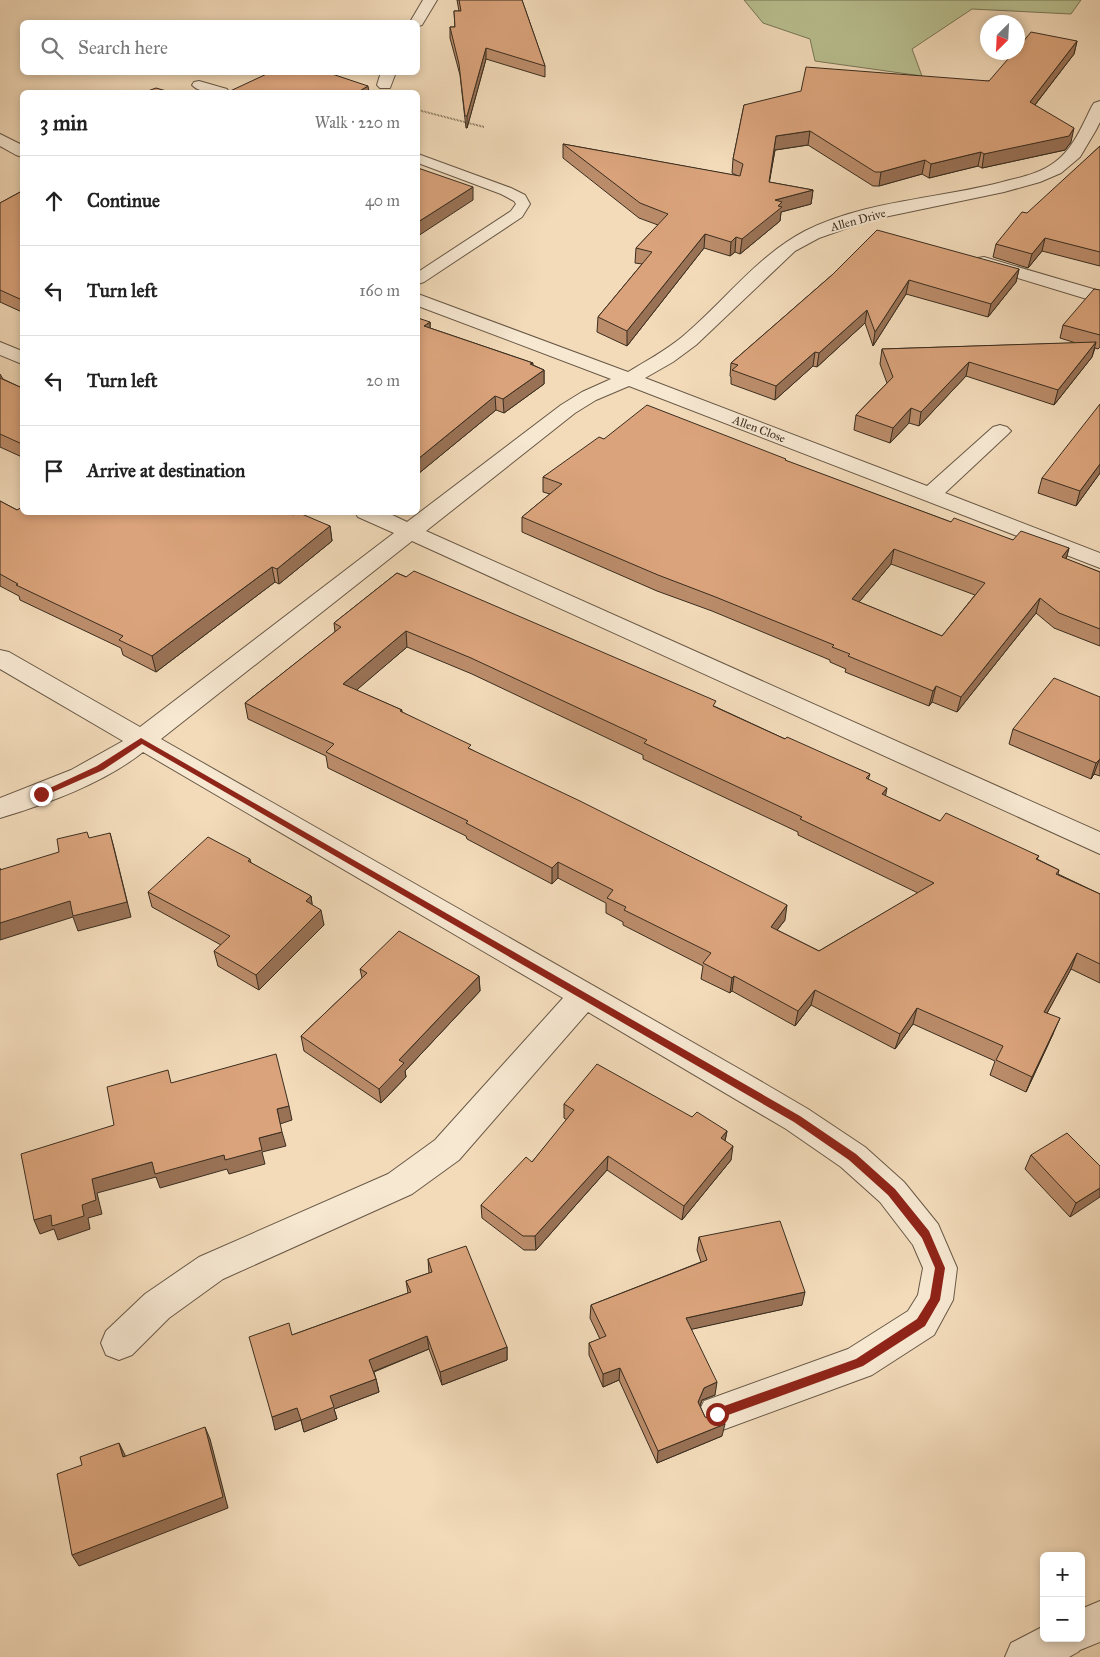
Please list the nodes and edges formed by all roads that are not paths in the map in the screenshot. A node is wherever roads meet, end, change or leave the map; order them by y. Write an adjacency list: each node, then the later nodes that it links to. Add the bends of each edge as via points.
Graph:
1 (430, 0): 2 (street)
2 (418, 20)
3 (199, 85): 4 (lane)
4 (215, 90)
5 (1100, 106): 6 (street, Allen Drive)
6 (1092, 138): 10 (street, Allen Drive, via 1060,167 1026,181)
7 (0, 139): 8 (street)
8 (20, 151)
9 (420, 159): 13 (lane, via 506,191 520,198 523,204 518,214)
10 (846, 221): 11 (street); 18 (street, Allen Drive, via 808,235 789,247 688,341)
11 (874, 229)
12 (968, 258): 14 (street)
13 (420, 278)
14 (1100, 297)
15 (420, 301): 18 (street, Allen Close)
16 (0, 348): 17 (street)
17 (20, 357)
18 (629, 379): 20 (street, Allen Close); 22 (street, Allen Drive, via 568,409)
19 (1000, 431): 20 (street)
20 (930, 495): 23 (street, Allen Close)
21 (373, 515): 22 (street)
22 (410, 532): 25 (street, Allen Drive); 27 (street)
23 (1100, 561)
24 (0, 658): 25 (street)
25 (141, 741): 26 (street, Allen Drive, via 77,779); 28 (street)
26 (0, 808)
27 (1100, 844)
28 (584, 995): 29 (street, via 448,1150 423,1169 400,1184 211,1268 157,1306); 30 (street, via 797,1119 853,1157 892,1192 926,1235 940,1268 935,1300 921,1323 914,1328 860,1363)
29 (119, 1344)
30 (717, 1414)
31 (1100, 1621): 32 (street)
32 (1085, 1628)
33 (1056, 1642): 34 (street)
34 (1025, 1657)

